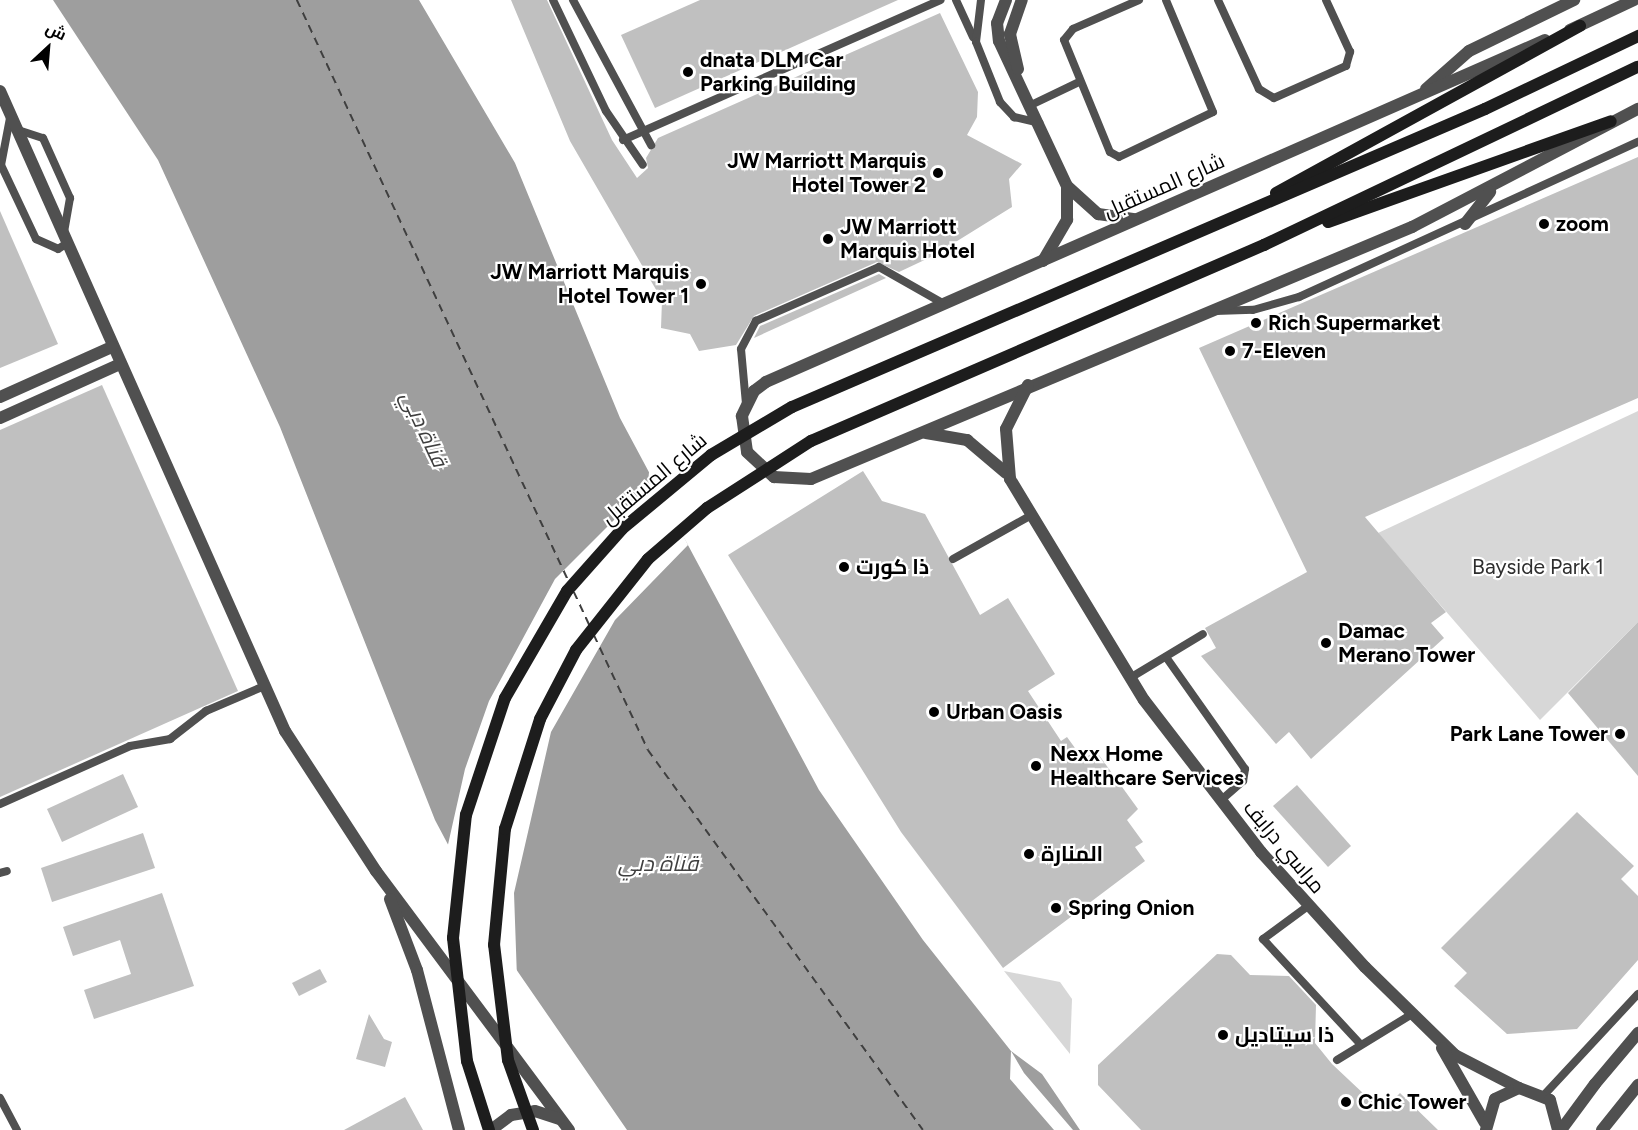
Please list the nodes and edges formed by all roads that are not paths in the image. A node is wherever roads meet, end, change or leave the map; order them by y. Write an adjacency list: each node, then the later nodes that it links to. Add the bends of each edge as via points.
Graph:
1 (553, 0): 29 (lane)
2 (573, 0): 28 (lane)
3 (940, 0): 28 (lane)
4 (956, 0): 16 (lane)
5 (981, 0): 16 (lane)
6 (1006, 0): 20 (street, via 997,23 999,41)
7 (1022, 0): 20 (street, via 1010,33)
8 (1139, 0): 18 (lane, via 1066,36 1064,49)
9 (1166, 0): 18 (lane, via 1213,104 1211,116 1115,156)
10 (1218, 0): 11 (lane, via 1259,89 1274,98 1346,66 1350,52)
11 (1326, 0)
12 (1574, 0): 19 (street, via 1469,51)
13 (1634, 0): 14 (street, شارع المستقبل)
14 (1580, 26): 19 (street, شارع المستقبل); 35 (main road, via 1504,72 1318,167)
15 (1638, 36): 35 (main road, شارع المستقبل, via 1485,109)
16 (976, 42): 26 (lane, via 1003,108 1014,117)
17 (1638, 67): 39 (main road)
18 (1079, 82): 23 (lane)
19 (1426, 89): 36 (street, شارع المستقبل)
20 (1024, 90): 23 (street)
21 (0, 91): 27 (street)
22 (0, 105): 27 (street)
23 (1031, 105): 26 (street)
24 (1638, 109): 25 (street, شارع المستقبل)
25 (1611, 121): 34 (street, شارع المستقبل); 39 (main road)
26 (1039, 123): 33 (street)
27 (13, 124): 38 (street); 38 (lane, via 43,138 70,198); 38 (lane, via 1,165 36,239 58,249)
28 (641, 129): 29 (lane); 31 (lane)
29 (623, 140): 32 (lane)
30 (1638, 142): 37 (lane)
31 (651, 145)
32 (643, 165)
33 (1067, 186): 36 (street, via 1098,214); 40 (street, via 1067,220)
34 (1493, 188): 37 (street); 42 (street, شارع المستقبل)
35 (1251, 210): 76 (main road, شارع المستقبل, bridge, via 792,407 711,455 622,529 567,591 505,698 476,775 454,897 459,1020)
36 (1139, 219): 40 (street, شارع المستقبل)
37 (1465, 224): 42 (lane, via 1284,303 1245,311)
38 (65, 241): 43 (street)
39 (1264, 245): 77 (main road, bridge, via 811,441 707,508 648,559 593,626 540,719 505,829 494,935 507,1051)
40 (1041, 263): 41 (street, شارع المستقبل)
41 (944, 304): 47 (street, شارع المستقبل, via 780,375 754,391); 47 (lane, via 879,267 756,321 741,349)
42 (1204, 310): 45 (street, شارع المستقبل)
43 (112, 347): 44 (street); 46 (street)
44 (120, 364): 48 (street); 56 (street)
45 (1029, 383): 49 (street, شارع المستقبل); 50 (street, مراسي درايف, via 1006,429)
46 (0, 397)
47 (746, 404): 49 (street, شارع المستقبل, via 741,428 747,452 774,477 792,481 811,479)
48 (0, 418)
49 (924, 433): 50 (street, مراسي درايف, via 967,440 991,456)
50 (1010, 479): 51 (street, مراسي درايف)
51 (1028, 517): 52 (lane); 55 (street, مراسي درايف)
52 (953, 559)
53 (1203, 634): 54 (lane)
54 (1166, 657): 55 (lane); 57 (lane, via 1245,769 1244,781)
55 (1130, 678): 57 (street, مراسي درايف)
56 (262, 687): 58 (lane, via 206,711 170,739 130,746); 59 (street, via 297,752)
57 (1220, 801): 60 (street, مراسي درايف)
58 (0, 804)
59 (376, 871): 72 (street); 75 (street, via 409,945)
60 (1308, 906): 62 (street, مراسي درايف); 65 (lane, via 1263,939)
61 (1638, 994): 69 (lane)
62 (1412, 1014): 64 (street, مراسي درايف); 65 (lane)
63 (1638, 1033): 79 (street, bridge)
64 (1437, 1040): 68 (street, مراسي درايف, via 1475,1068); 73 (street, مراسي درايف)
65 (1361, 1045): 66 (lane)
66 (1337, 1060)
67 (1638, 1085): 81 (street)
68 (1519, 1088): 69 (street, مراسي درايف); 73 (street, via 1495,1099)
69 (1544, 1095): 71 (street)
70 (0, 1098): 74 (lane)
71 (1557, 1114): 79 (street); 80 (street)
72 (559, 1119): 76 (street, via 527,1113 511,1115); 78 (street)
73 (1485, 1127)
74 (16, 1130)
75 (459, 1130)
76 (490, 1130)
77 (534, 1130)
78 (569, 1130)
79 (1560, 1130)
80 (1568, 1130)
81 (1602, 1130)

